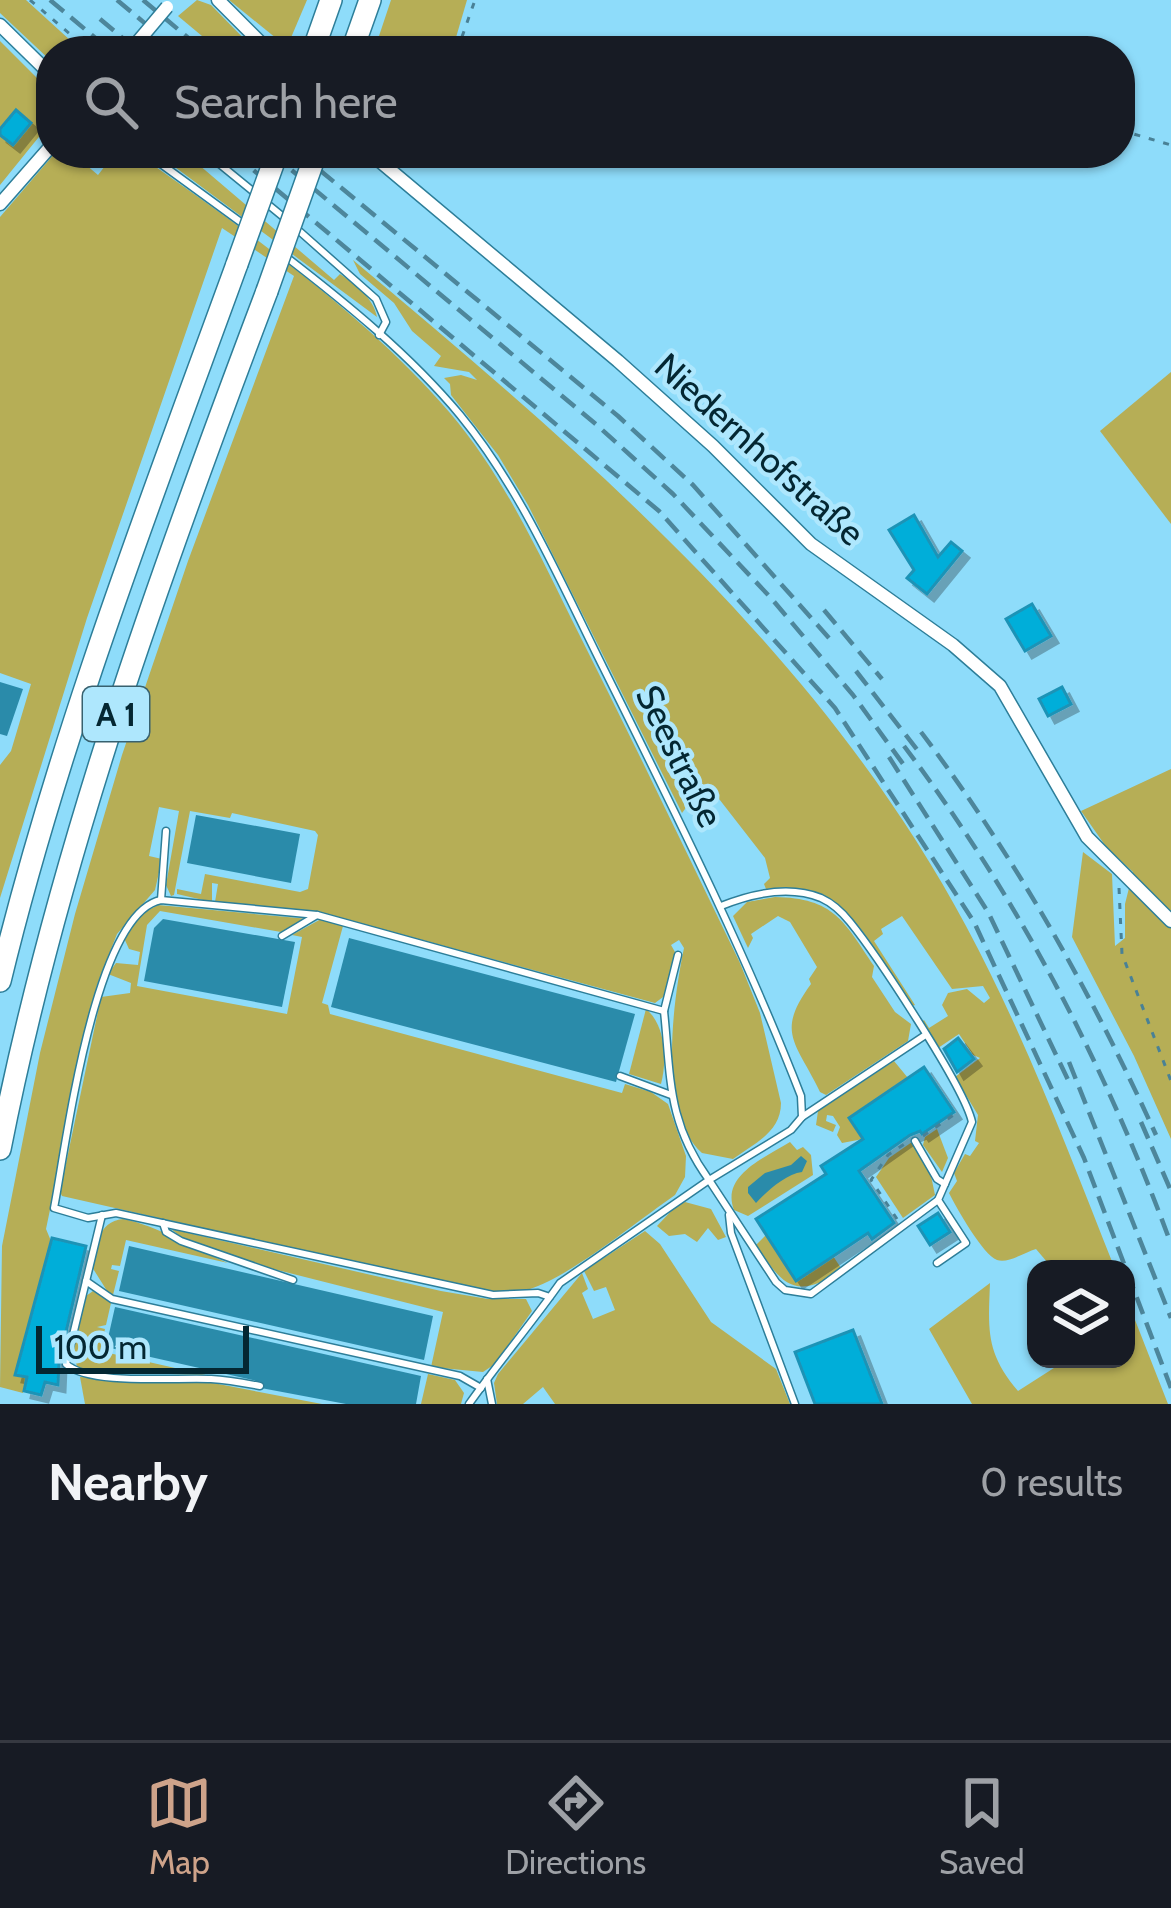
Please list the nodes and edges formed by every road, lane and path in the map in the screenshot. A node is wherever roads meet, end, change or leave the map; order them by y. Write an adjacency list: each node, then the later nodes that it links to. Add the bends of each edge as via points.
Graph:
1 (30, 0): 8 (path)
2 (218, 0): 10 (street)
3 (331, 0): 11 (highway)
4 (370, 0): 12 (highway)
5 (475, 0): 13 (path)
6 (170, 4): 9 (street, bridge)
7 (0, 25): 14 (street)
8 (72, 36)
9 (143, 36)
10 (254, 36)
11 (319, 36)
12 (357, 36)
13 (462, 36)
14 (36, 60)
15 (1135, 134): 16 (path)
16 (1171, 145)
17 (36, 163): 23 (street)
18 (166, 168): 24 (lane, Seestraße)
19 (223, 168): 24 (lane, via 376,299 386,322)
20 (272, 168): 33 (highway, A 1, bridge, via 97,655)
21 (311, 168): 42 (highway, A 1, bridge, via 130,668 46,946)
22 (388, 168): 26 (street, Niedernhofstraße, via 634,375 811,544 1000,686 1065,805)
23 (0, 204)
24 (379, 335): 28 (lane, Seestraße, via 458,413 513,492)
25 (166, 831): 27 (lane)
26 (1117, 867): 30 (street, Niedernhofstraße); 37 (path, via 1123,954)
27 (160, 901): 29 (lane); 47 (lane, via 131,919 105,972 54,1208)
28 (721, 906): 35 (lane, via 776,892 834,905); 40 (lane, Seestraße, via 801,1096)
29 (317, 915): 31 (lane); 34 (lane)
30 (1171, 921)
31 (282, 936)
32 (678, 955): 34 (lane)
33 (0, 981)
34 (664, 1011): 38 (lane)
35 (924, 1036): 39 (lane); 40 (lane)
36 (620, 1076): 38 (lane)
37 (1171, 1081)
38 (671, 1095): 43 (lane, via 689,1153)
39 (967, 1106): 41 (path); 44 (lane, via 972,1122)
40 (802, 1117): 43 (lane)
41 (915, 1141): 44 (lane); 49 (path, via 888,1155 872,1180)
42 (0, 1149)
43 (709, 1180): 46 (lane); 53 (lane, via 578,1267)
44 (945, 1184): 45 (lane)
45 (938, 1200): 49 (lane); 50 (lane, via 966,1244)
46 (729, 1212): 49 (lane, via 776,1282 799,1294 824,1288); 59 (lane)
47 (102, 1215): 48 (lane); 52 (lane)
48 (163, 1223): 51 (lane, via 181,1241); 53 (lane, via 493,1295)
49 (903, 1227)
50 (937, 1263)
51 (293, 1280)
52 (86, 1281): 55 (lane, via 66,1364 73,1370); 56 (lane, via 112,1299 460,1376)
53 (550, 1297): 54 (lane)
54 (488, 1379): 56 (lane); 58 (lane)
55 (260, 1386)
56 (481, 1388): 57 (lane)
57 (469, 1404)
58 (492, 1404)
59 (795, 1404)

